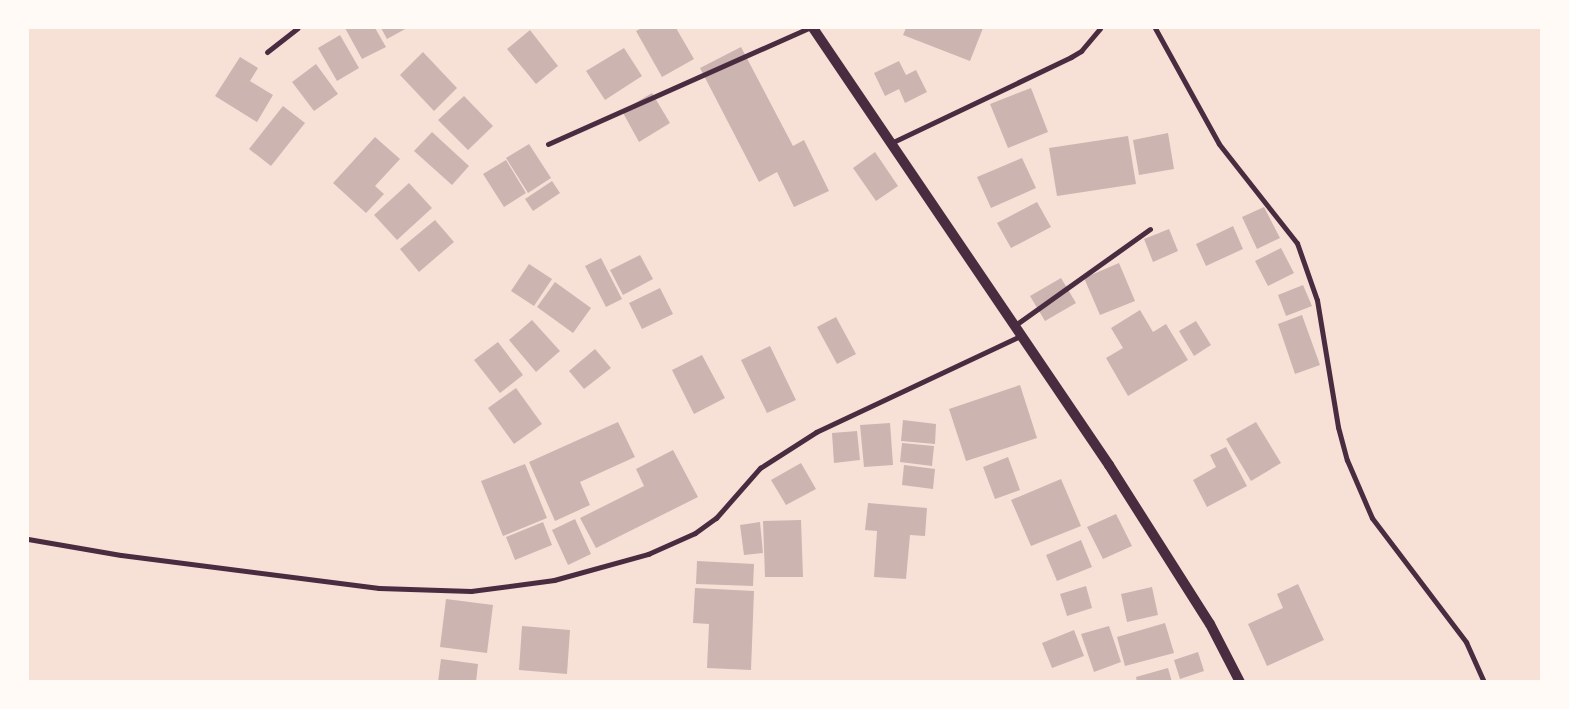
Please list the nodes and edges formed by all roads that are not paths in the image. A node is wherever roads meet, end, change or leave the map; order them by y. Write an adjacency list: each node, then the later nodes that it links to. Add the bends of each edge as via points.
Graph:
1 (298, 28): 5 (street)
2 (811, 28): 6 (main road); 7 (street)
3 (1100, 28): 6 (street, via 1081,51 1071,57)
4 (1155, 28): 13 (street, via 1219,144 1297,244 1317,300 1338,427 1372,518 1466,642)
5 (268, 52)
6 (890, 143): 9 (main road)
7 (548, 144)
8 (1150, 229): 9 (street)
9 (1014, 326): 10 (main road)
10 (1020, 336): 11 (street, via 816,432 760,468 716,518 695,533 648,554 554,580 471,591 379,588 121,555); 12 (main road, via 1109,465 1210,624)
11 (28, 539)
12 (1240, 682)
13 (1484, 682)

